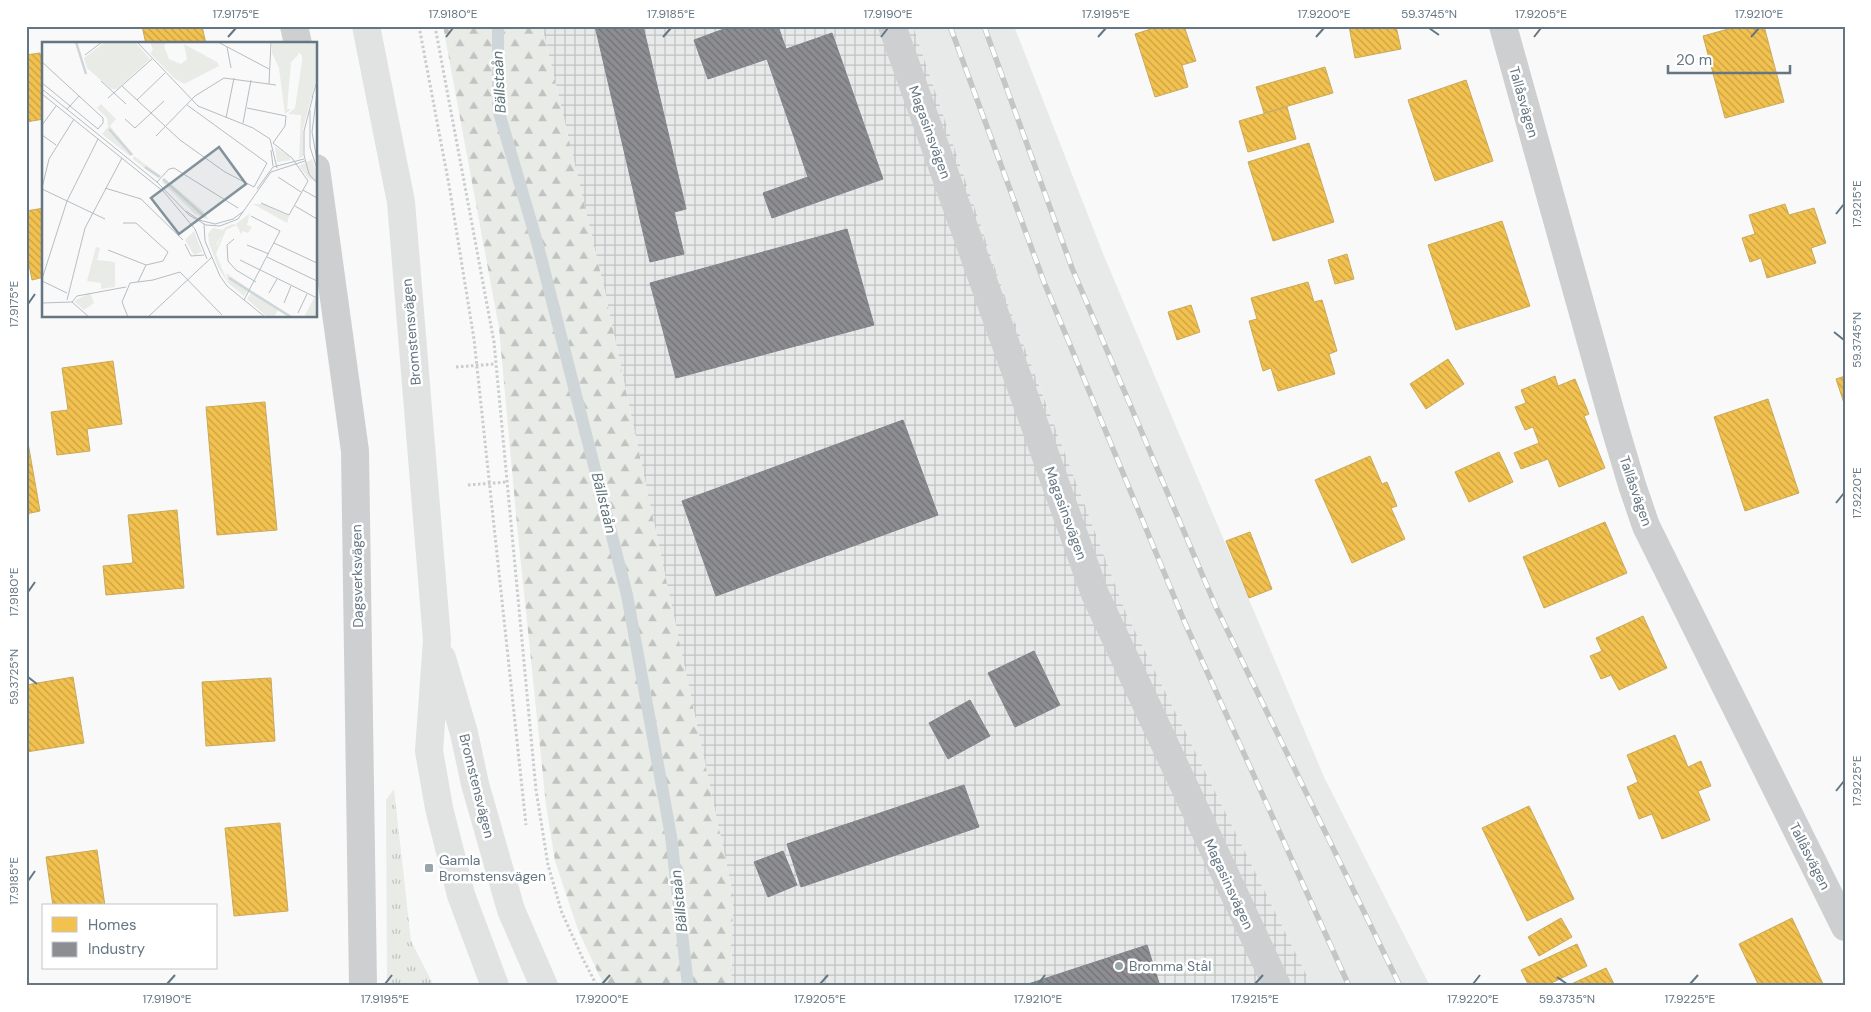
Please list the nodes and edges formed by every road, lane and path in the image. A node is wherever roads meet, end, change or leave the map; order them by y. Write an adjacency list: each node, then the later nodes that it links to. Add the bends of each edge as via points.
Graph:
1 (294, 26): 7 (street)
2 (366, 26): 15 (street, Bromstensvägen, via 400,202)
3 (419, 26): 10 (path, via 449,185)
4 (435, 26): 9 (path)
5 (892, 26): 22 (street, Magasinsvägen, via 1095,594)
6 (1503, 26): 17 (street, Tallåsvägen, via 1615,428 1646,526)
7 (298, 42)
8 (318, 183): 18 (street, Dagsverksvägen, via 355,451)
9 (496, 364): 10 (path); 12 (path)
10 (477, 366): 11 (path); 13 (path)
11 (456, 367)
12 (507, 482): 13 (path); 21 (path, via 536,790 548,865 562,913)
13 (490, 484): 14 (path); 16 (path)
14 (468, 486)
15 (437, 640): 19 (street, Bromstensvägen, via 429,751 439,808 461,895); 20 (street, Bromstensvägen, via 511,910)
16 (526, 826)
17 (1845, 927)
18 (363, 986)
19 (495, 986)
20 (544, 986)
21 (597, 986)
22 (1277, 986)

